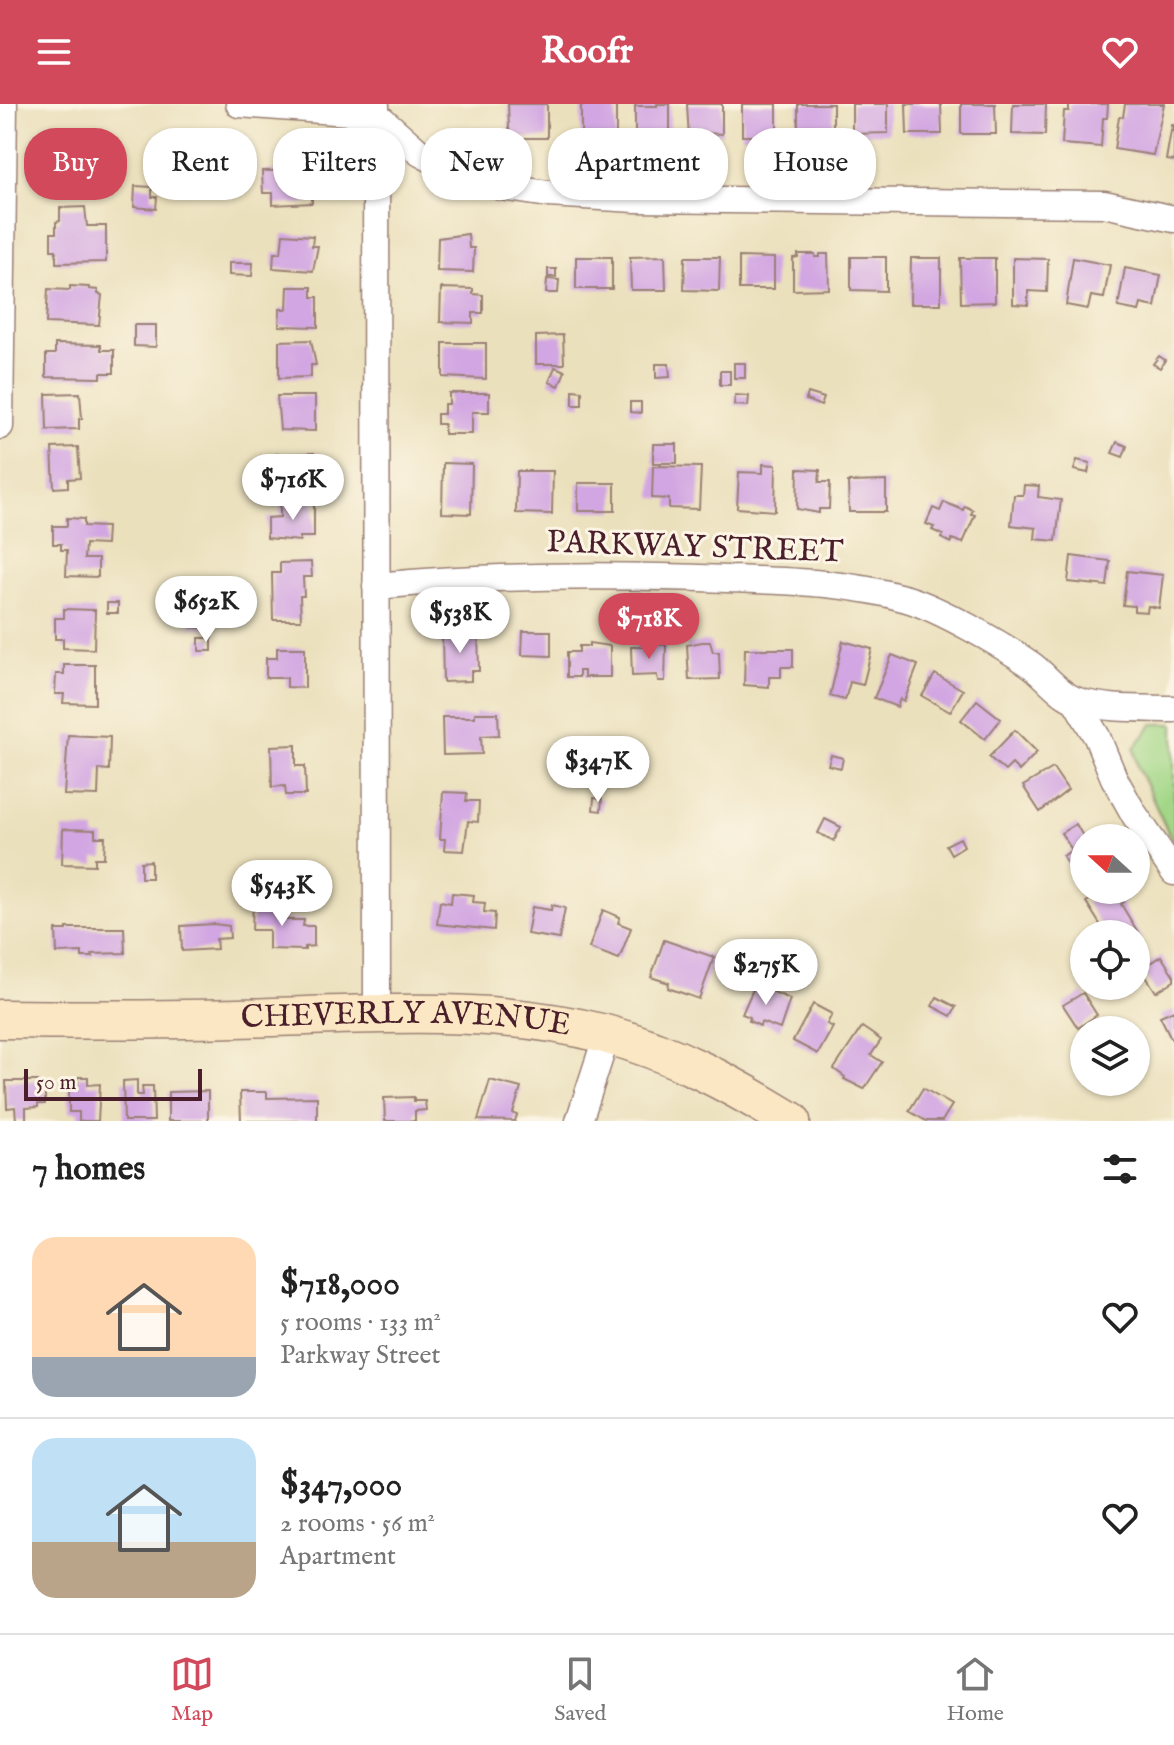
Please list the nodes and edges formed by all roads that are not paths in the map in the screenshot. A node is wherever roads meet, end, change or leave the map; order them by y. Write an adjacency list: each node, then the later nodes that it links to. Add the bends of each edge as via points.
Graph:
1 (4, 104): 5 (street)
2 (239, 104): 3 (street)
3 (376, 109): 4 (street, via 420,153 460,174 548,194 1104,204); 7 (street)
4 (1174, 219)
5 (1, 333): 6 (street)
6 (0, 426)
7 (376, 586): 8 (street, PARKWAY STREET, via 552,576 696,577 862,588 910,600 957,622 1030,663); 11 (street)
8 (1075, 700): 9 (street); 10 (street, via 1134,814)
9 (1174, 709)
10 (1174, 872)
11 (377, 1014): 12 (street, CHEVERLY AVENUE); 13 (street, CHEVERLY AVENUE, via 515,1018)
12 (0, 1019)
13 (607, 1035): 14 (street); 15 (street, CHEVERLY AVENUE, via 731,1085)
14 (579, 1121)
15 (791, 1121)

